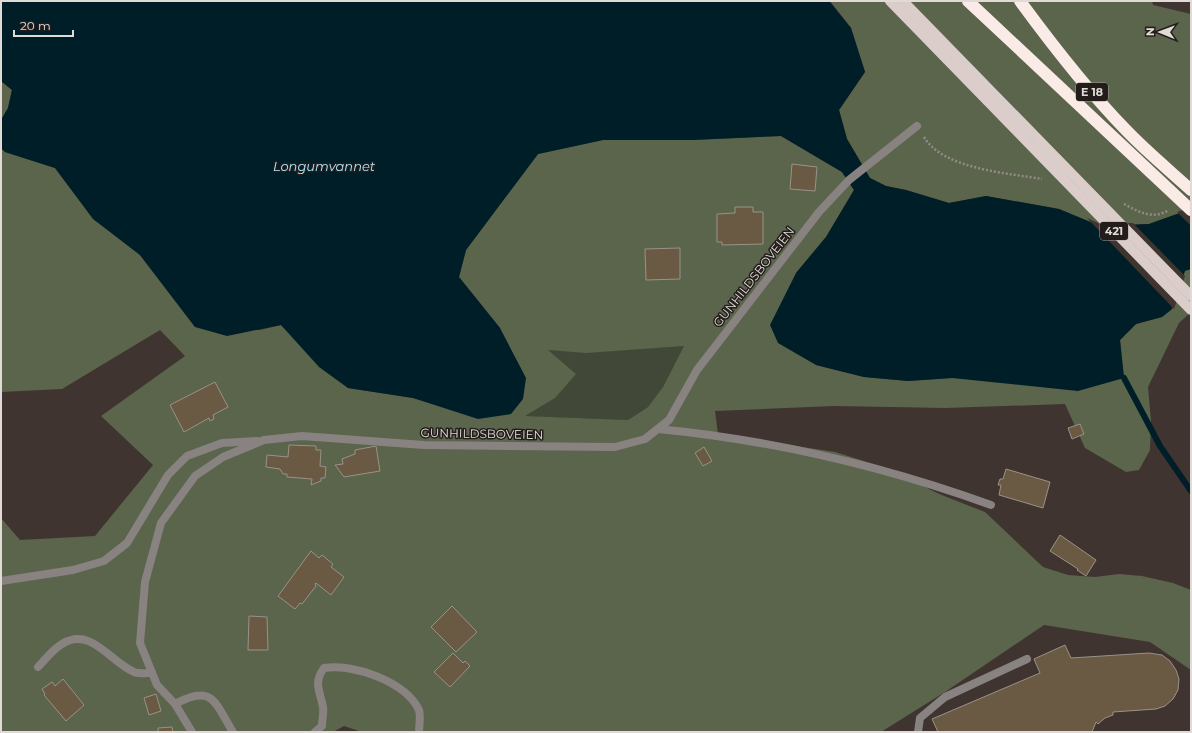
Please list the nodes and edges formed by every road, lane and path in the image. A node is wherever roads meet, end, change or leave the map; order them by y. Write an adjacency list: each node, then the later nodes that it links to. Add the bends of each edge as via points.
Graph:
1 (890, 1): 6 (main road, 421)
2 (903, 1): 6 (main road, 421)
3 (968, 1): 8 (highway, E 18)
4 (1020, 1): 7 (highway, E 18, via 1103,105 1127,131)
5 (917, 126): 11 (street, GUNHILDSBOVEIEN, via 868,163 819,212 697,370 669,420)
6 (1040, 148): 9 (main road, 421); 10 (main road, 421)
7 (1191, 190)
8 (1191, 210)
9 (1191, 296)
10 (1191, 310)
11 (658, 429): 12 (street, GUNHILDSBOVEIEN, via 645,439 615,447 424,445 302,436); 13 (street, via 702,433 792,448 873,467)
12 (264, 440): 14 (street, via 222,442 187,456 168,475 127,543 104,561 73,570); 17 (street, GUNHILDSBOVEIEN, via 223,457 195,476 161,523 145,582 140,643)
13 (991, 505)
14 (1, 582)
15 (1027, 659): 23 (street, via 944,697 920,718)
16 (38, 667): 17 (street, via 61,644 75,638 96,644 134,673)
17 (152, 673): 18 (street, GUNHILDSBOVEIEN, via 157,685)
18 (176, 704): 19 (street, GUNHILDSBOVEIEN); 20 (street, via 190,696 201,694 212,698)
19 (192, 732)
20 (234, 732)
21 (315, 732): 22 (street, via 322,726 323,709 318,676 324,668 336,666 358,670 389,682 413,700 420,712)
22 (419, 732)
23 (918, 732)

